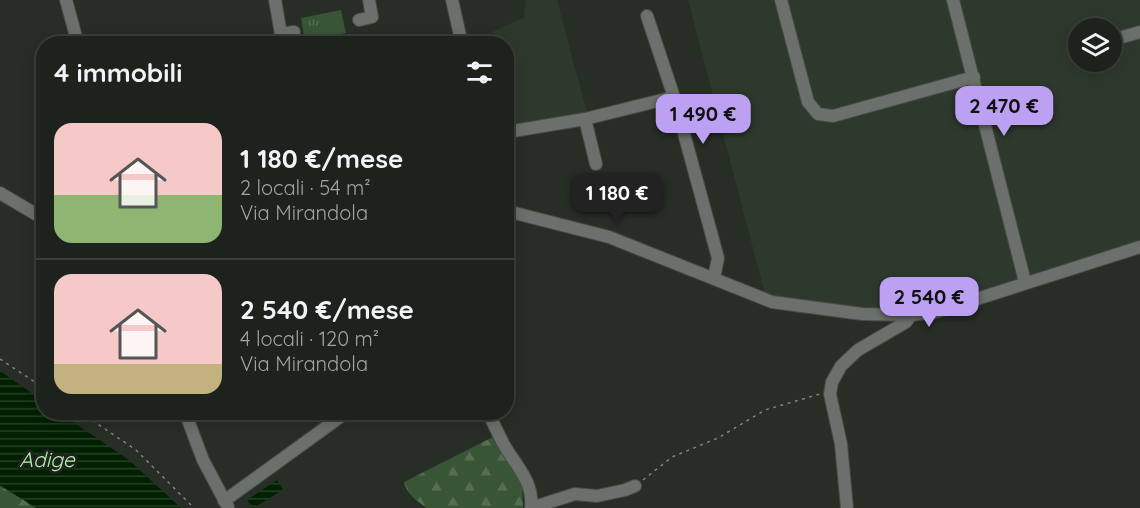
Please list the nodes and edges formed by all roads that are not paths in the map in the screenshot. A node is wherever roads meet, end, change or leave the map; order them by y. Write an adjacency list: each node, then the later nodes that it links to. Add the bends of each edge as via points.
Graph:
1 (66, 0): 11 (street)
2 (275, 0): 9 (street, via 281,34)
3 (369, 0): 8 (street, via 372,17)
4 (452, 0): 12 (street)
5 (781, 0): 14 (street, via 808,102 818,114 833,116)
6 (953, 0): 14 (street)
7 (646, 16): 15 (street)
8 (359, 20)
9 (294, 32)
10 (1140, 32): 13 (street)
11 (76, 36)
12 (460, 36)
13 (1122, 36)
14 (974, 77): 24 (street)
15 (674, 97): 16 (street); 23 (street, via 718,258)
16 (585, 119): 17 (street); 18 (street)
17 (514, 131)
18 (596, 164)
19 (0, 193): 21 (street)
20 (514, 213): 23 (street, via 609,237)
21 (36, 214)
22 (1140, 247): 24 (street)
23 (714, 278): 25 (street, via 772,302 862,314)
24 (1026, 282): 25 (street, via 936,312)
25 (911, 315): 32 (street, via 906,322 858,350 841,366 832,382 830,391 841,444)
26 (187, 420): 30 (street)
27 (336, 420): 30 (street)
28 (492, 420): 31 (street, via 530,487)
29 (635, 486): 31 (street, via 597,496 575,494)
30 (226, 504)
31 (531, 508)
32 (847, 508)

